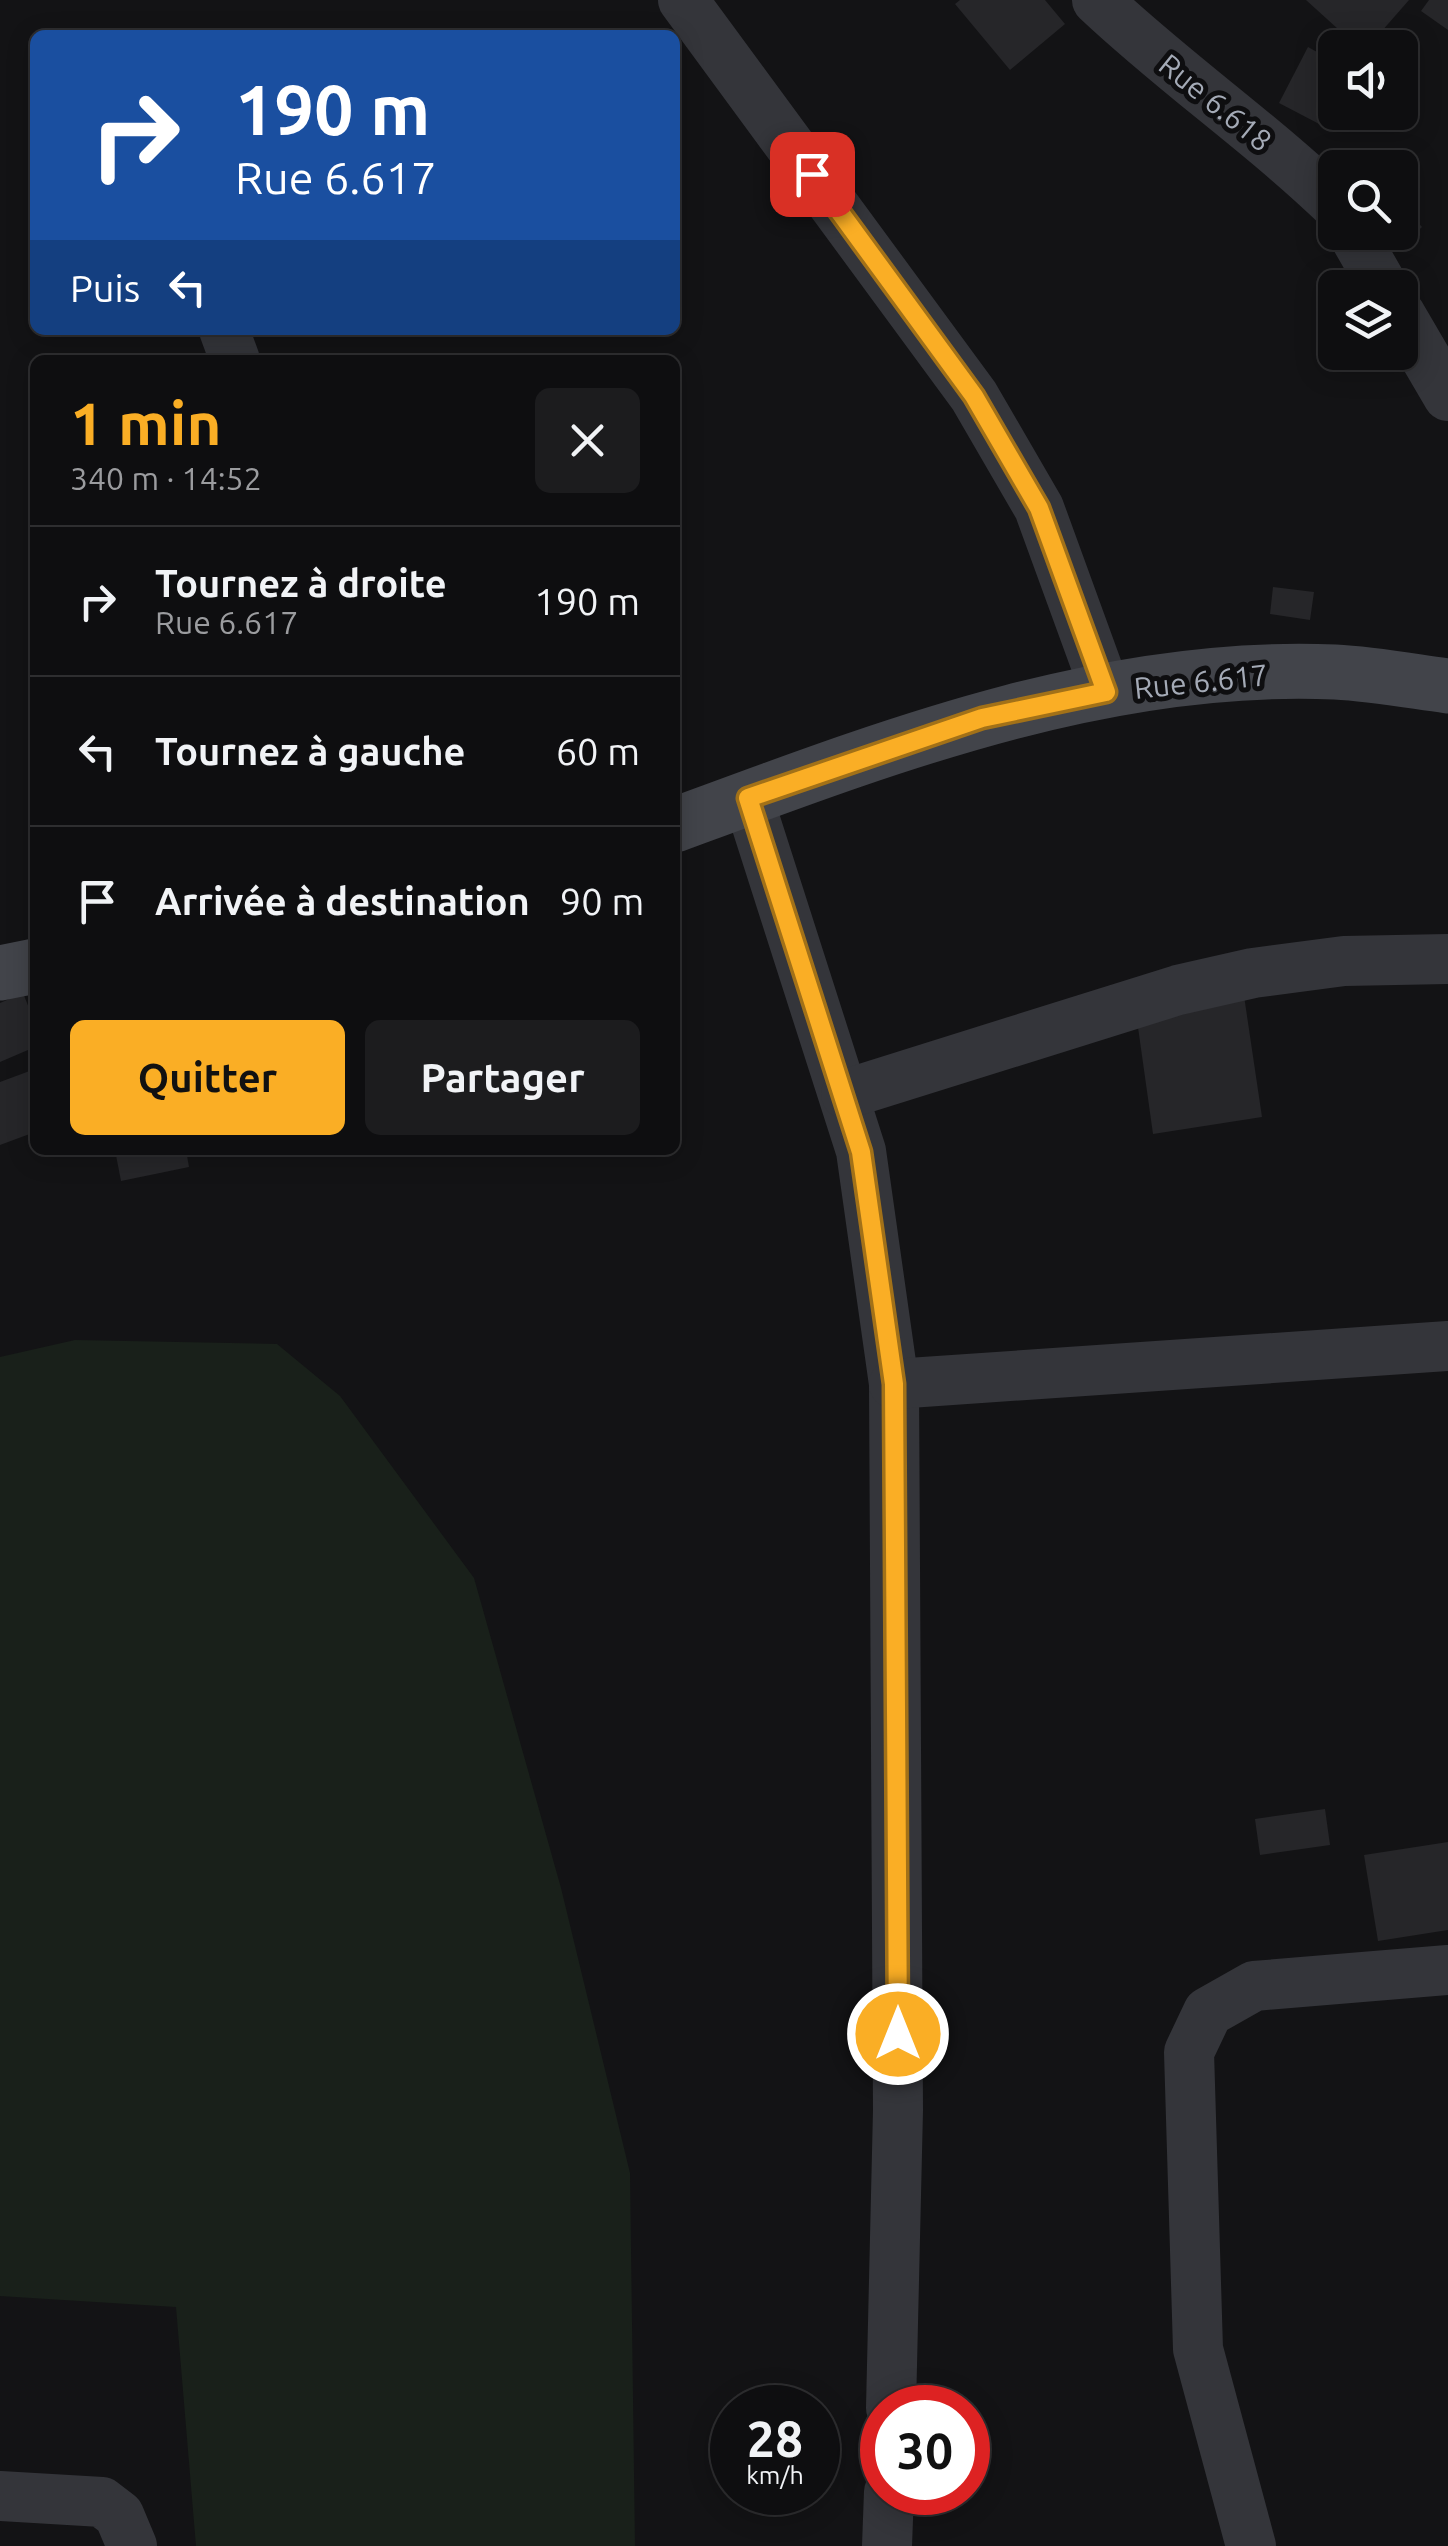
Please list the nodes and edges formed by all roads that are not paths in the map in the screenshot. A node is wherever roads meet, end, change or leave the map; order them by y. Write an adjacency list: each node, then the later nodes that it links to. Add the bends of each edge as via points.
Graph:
1 (683, 0): 7 (street, via 974,396 1039,508)
2 (1097, 0): 3 (street, Rue 6.618)
3 (1318, 187)
4 (1418, 345): 5 (street)
5 (1448, 396)
6 (1448, 686): 7 (street, Rue 6.617, via 1335,672 1221,675)
7 (1106, 692): 8 (street, Rue 6.617, via 982,718)
8 (748, 798): 9 (street, Rue 6.617); 13 (street)
9 (680, 823)
10 (1448, 960): 13 (street, via 1344,961 1197,986)
11 (30, 967): 12 (street)
12 (0, 973)
13 (846, 1094): 15 (street, via 861,1152)
14 (1448, 1346): 15 (street)
15 (894, 1384): 17 (street, via 898,2110)
16 (1448, 1970): 22 (street, via 1254,1986 1208,2012 1190,2052 1198,2349)
17 (892, 2385)
18 (0, 2496): 20 (street, via 102,2502 120,2515)
19 (888, 2515): 21 (street)
20 (132, 2546)
21 (887, 2546)
22 (1251, 2546)

